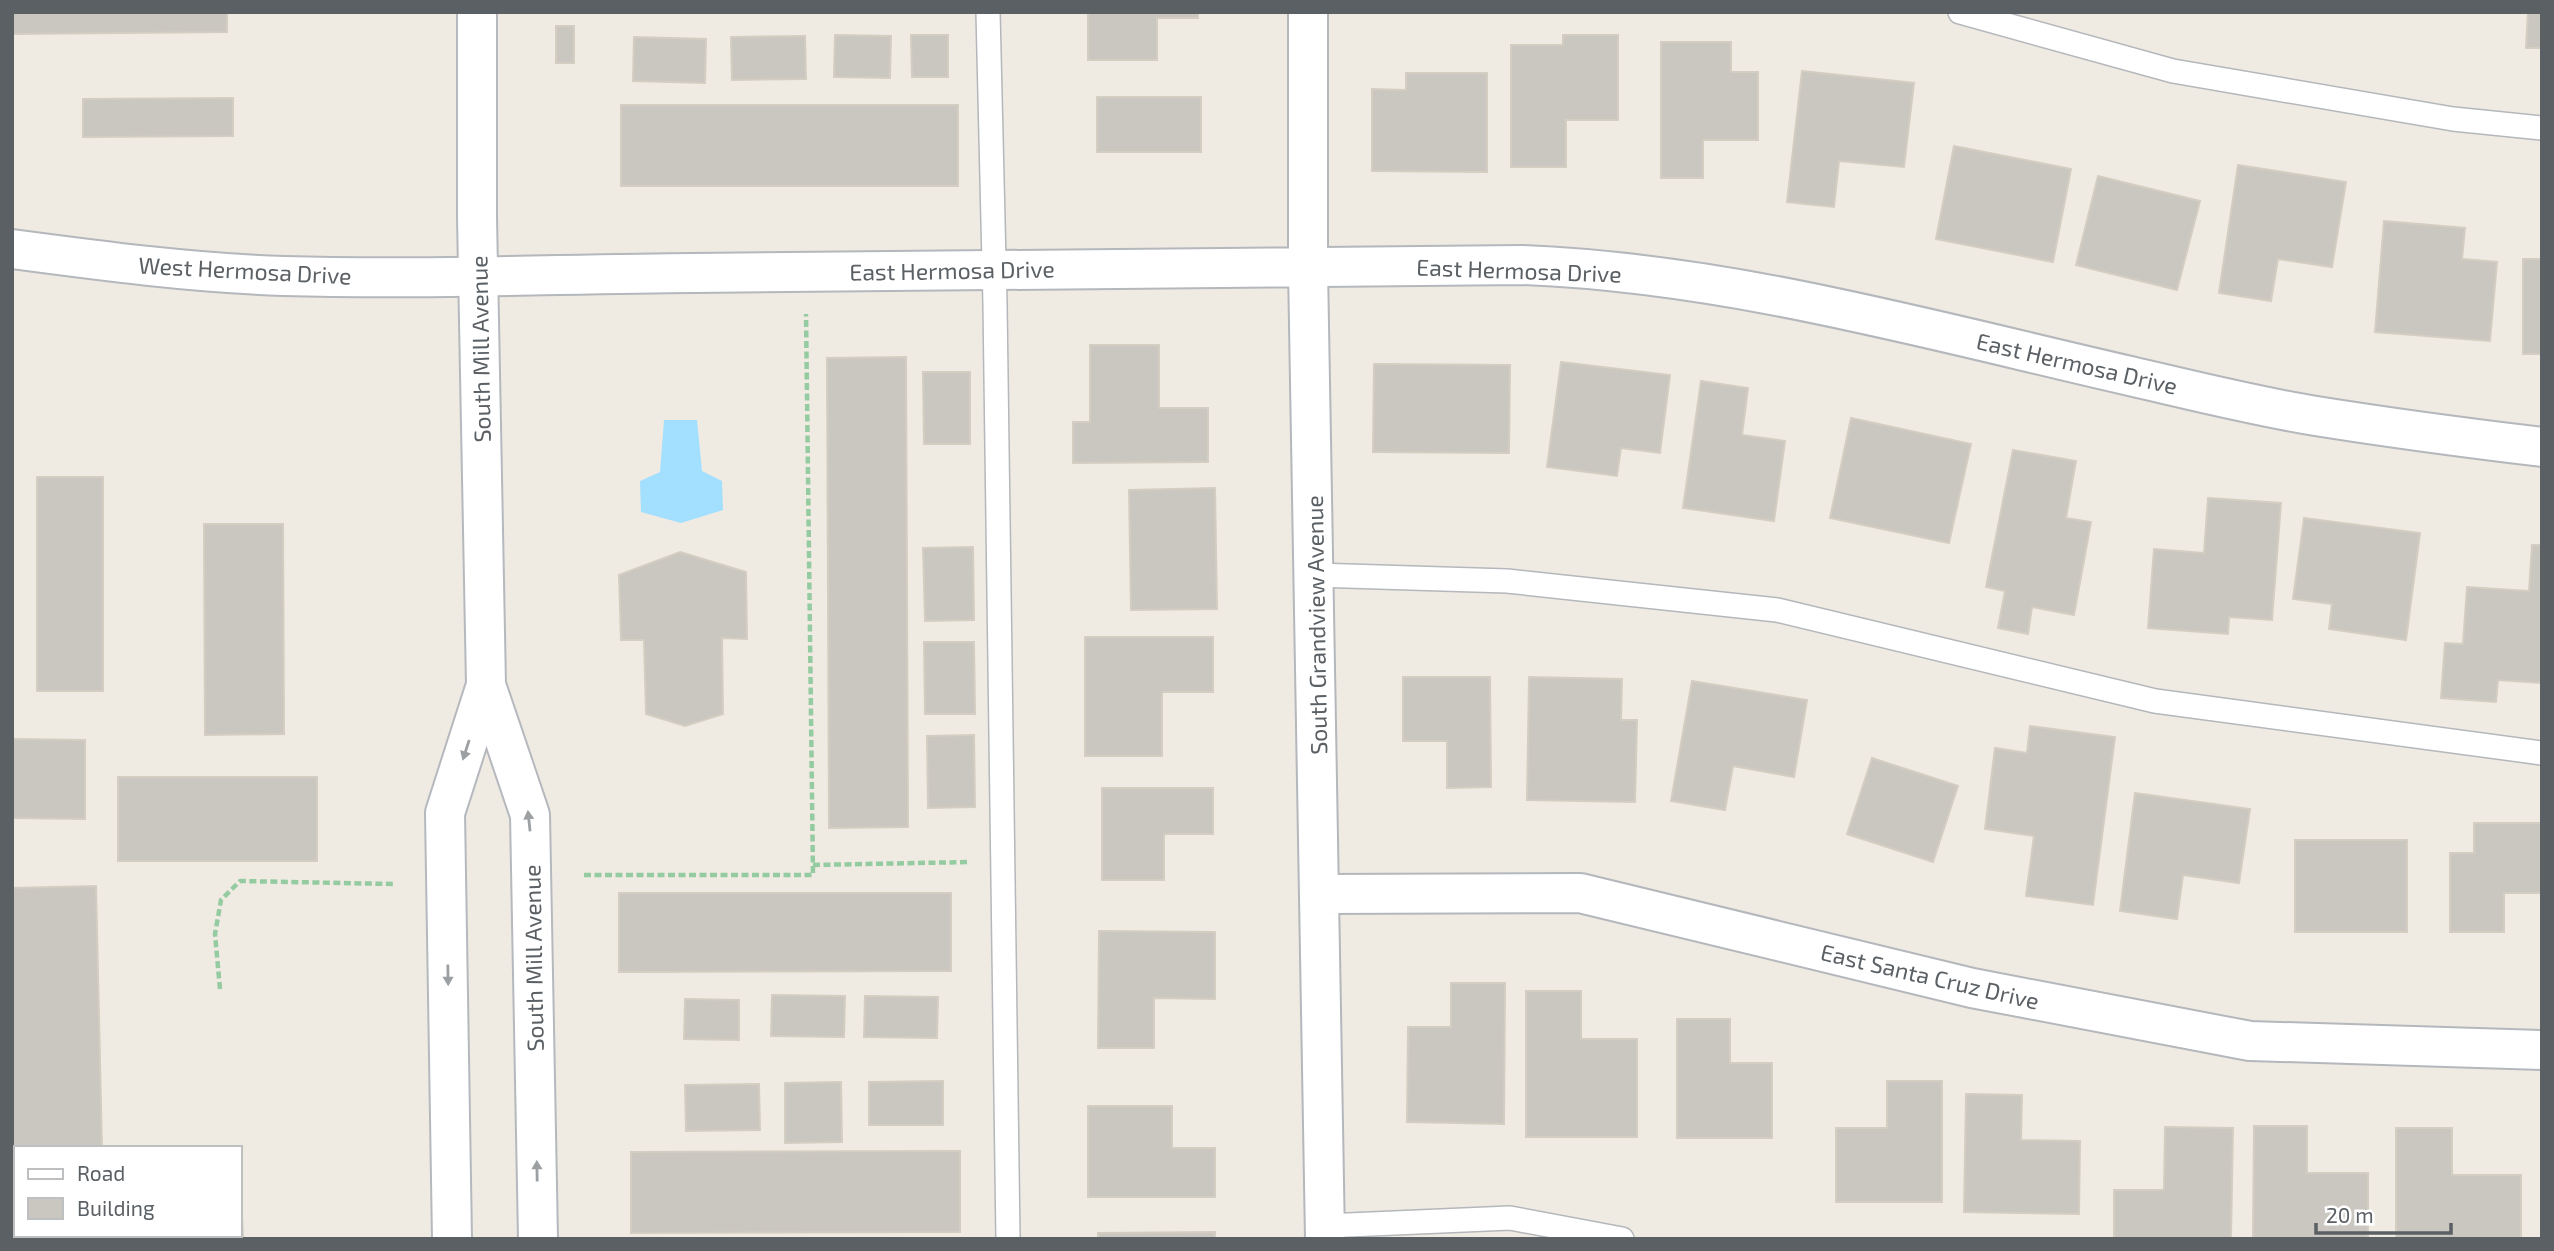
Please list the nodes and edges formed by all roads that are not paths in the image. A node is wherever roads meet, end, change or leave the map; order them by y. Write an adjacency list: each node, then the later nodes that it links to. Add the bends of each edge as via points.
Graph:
1 (477, 12): 9 (street, South Mill Avenue)
2 (988, 12): 8 (lane)
3 (1308, 12): 7 (street, South Grandview Avenue)
4 (1960, 12): 5 (lane, via 2173,71 2453,119)
5 (2542, 128)
6 (12, 249): 9 (street, West Hermosa Drive, via 281,276)
7 (1308, 268): 8 (street, East Hermosa Drive); 10 (street, East Hermosa Drive, via 1522,265 1659,276 1808,301 2314,416); 11 (street, South Grandview Avenue)
8 (994, 270): 9 (street, East Hermosa Drive); 19 (lane)
9 (479, 275): 12 (street, South Mill Avenue)
10 (2542, 447)
11 (1315, 575): 13 (lane, via 1507,580 1777,610 2155,701); 14 (street, South Grandview Avenue)
12 (486, 685): 17 (street, South Mill Avenue, one-way to 17, via 446,813); 18 (street, South Mill Avenue, one-way to 12, via 530,815)
13 (2542, 753)
14 (1320, 894): 15 (street, East Santa Cruz Drive, via 1580,893 1972,988 2250,1041); 16 (street, South Grandview Avenue)
15 (2542, 1050)
16 (1325, 1232): 20 (lane, via 1510,1217)
17 (452, 1239)
18 (538, 1239)
19 (1008, 1239)
20 (1622, 1239)

